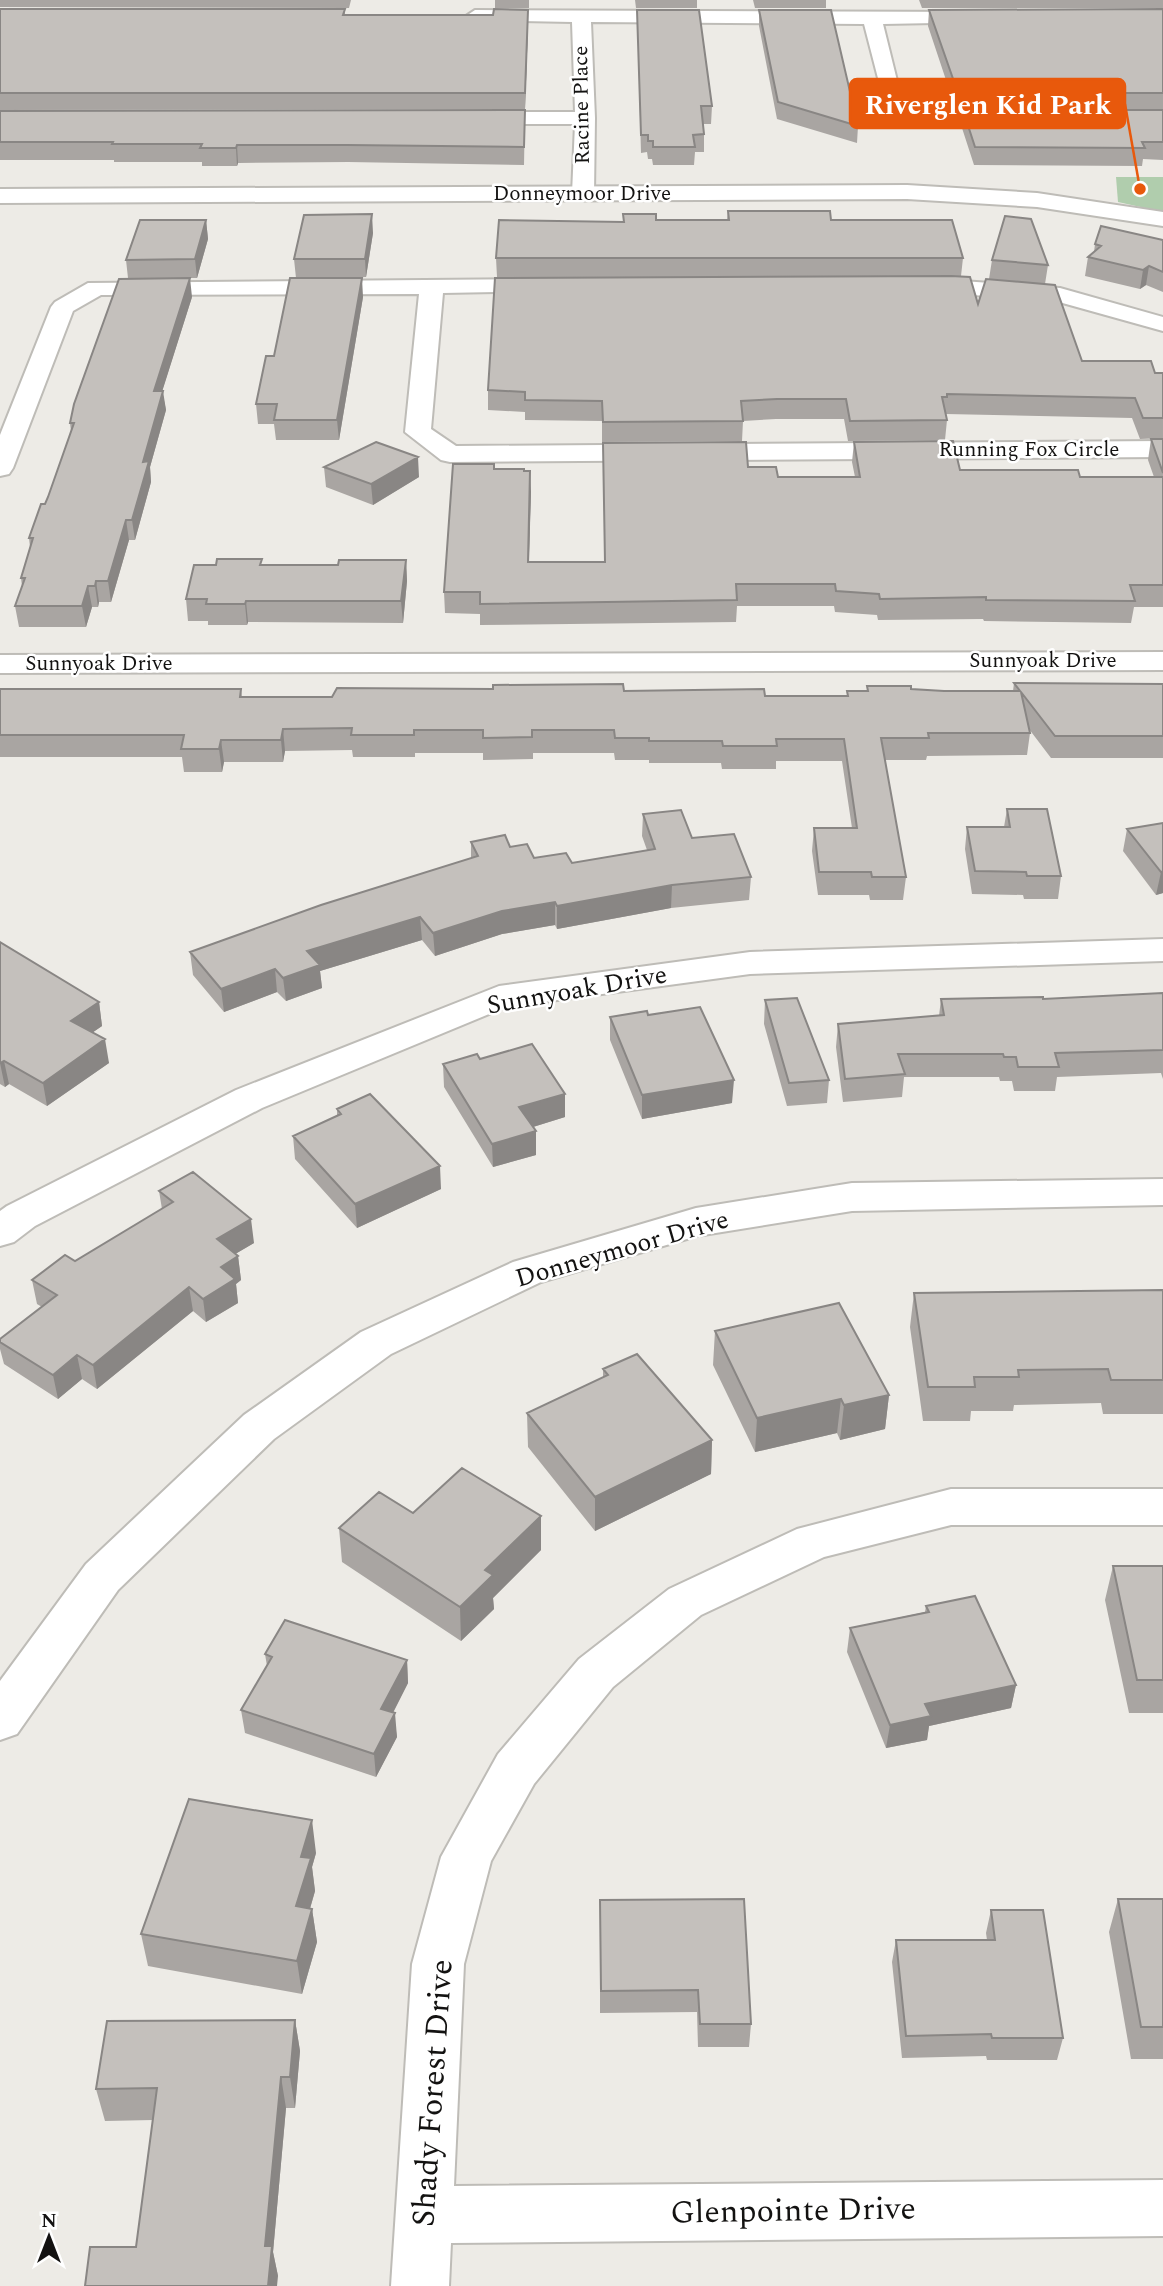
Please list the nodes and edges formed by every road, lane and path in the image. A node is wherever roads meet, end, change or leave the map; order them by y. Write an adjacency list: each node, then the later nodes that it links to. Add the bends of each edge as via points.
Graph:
1 (456, 16): 2 (street)
2 (581, 16): 3 (street); 6 (street, Racine Place)
3 (872, 18): 4 (street); 7 (street, via 894,109 943,120)
4 (997, 18)
5 (445, 118): 6 (street)
6 (585, 118): 8 (street, Racine Place)
7 (1039, 119)
8 (583, 194): 9 (street, Donneymoor Drive); 10 (street, Donneymoor Drive, via 907,192 1037,200)
9 (0, 196)
10 (1163, 219)
11 (893, 285): 14 (street, via 1060,295)
12 (432, 286): 13 (street); 15 (street, Running Fox Circle, via 418,432 450,454); 16 (street, via 96,288 63,307)
13 (572, 286)
14 (1163, 324)
15 (1163, 449)
16 (2, 460)
17 (1163, 661): 18 (street, Sunnyoak Drive)
18 (0, 664)
19 (1163, 950): 21 (street, Sunnyoak Drive, via 750,962 499,997 248,1099)
20 (1163, 1192): 23 (street, Donneymoor Drive, via 852,1197 696,1222 527,1272 376,1343 259,1427 102,1577)
21 (7, 1216)
22 (1163, 1507): 25 (street, Shady Forest Drive, via 951,1507 813,1542 685,1602 596,1674 516,1769 467,1857 438,1964)
23 (0, 1719)
24 (1163, 2208): 25 (street, Glenpointe Drive)
25 (423, 2215): 26 (street, Shady Forest Drive)
26 (420, 2286)

